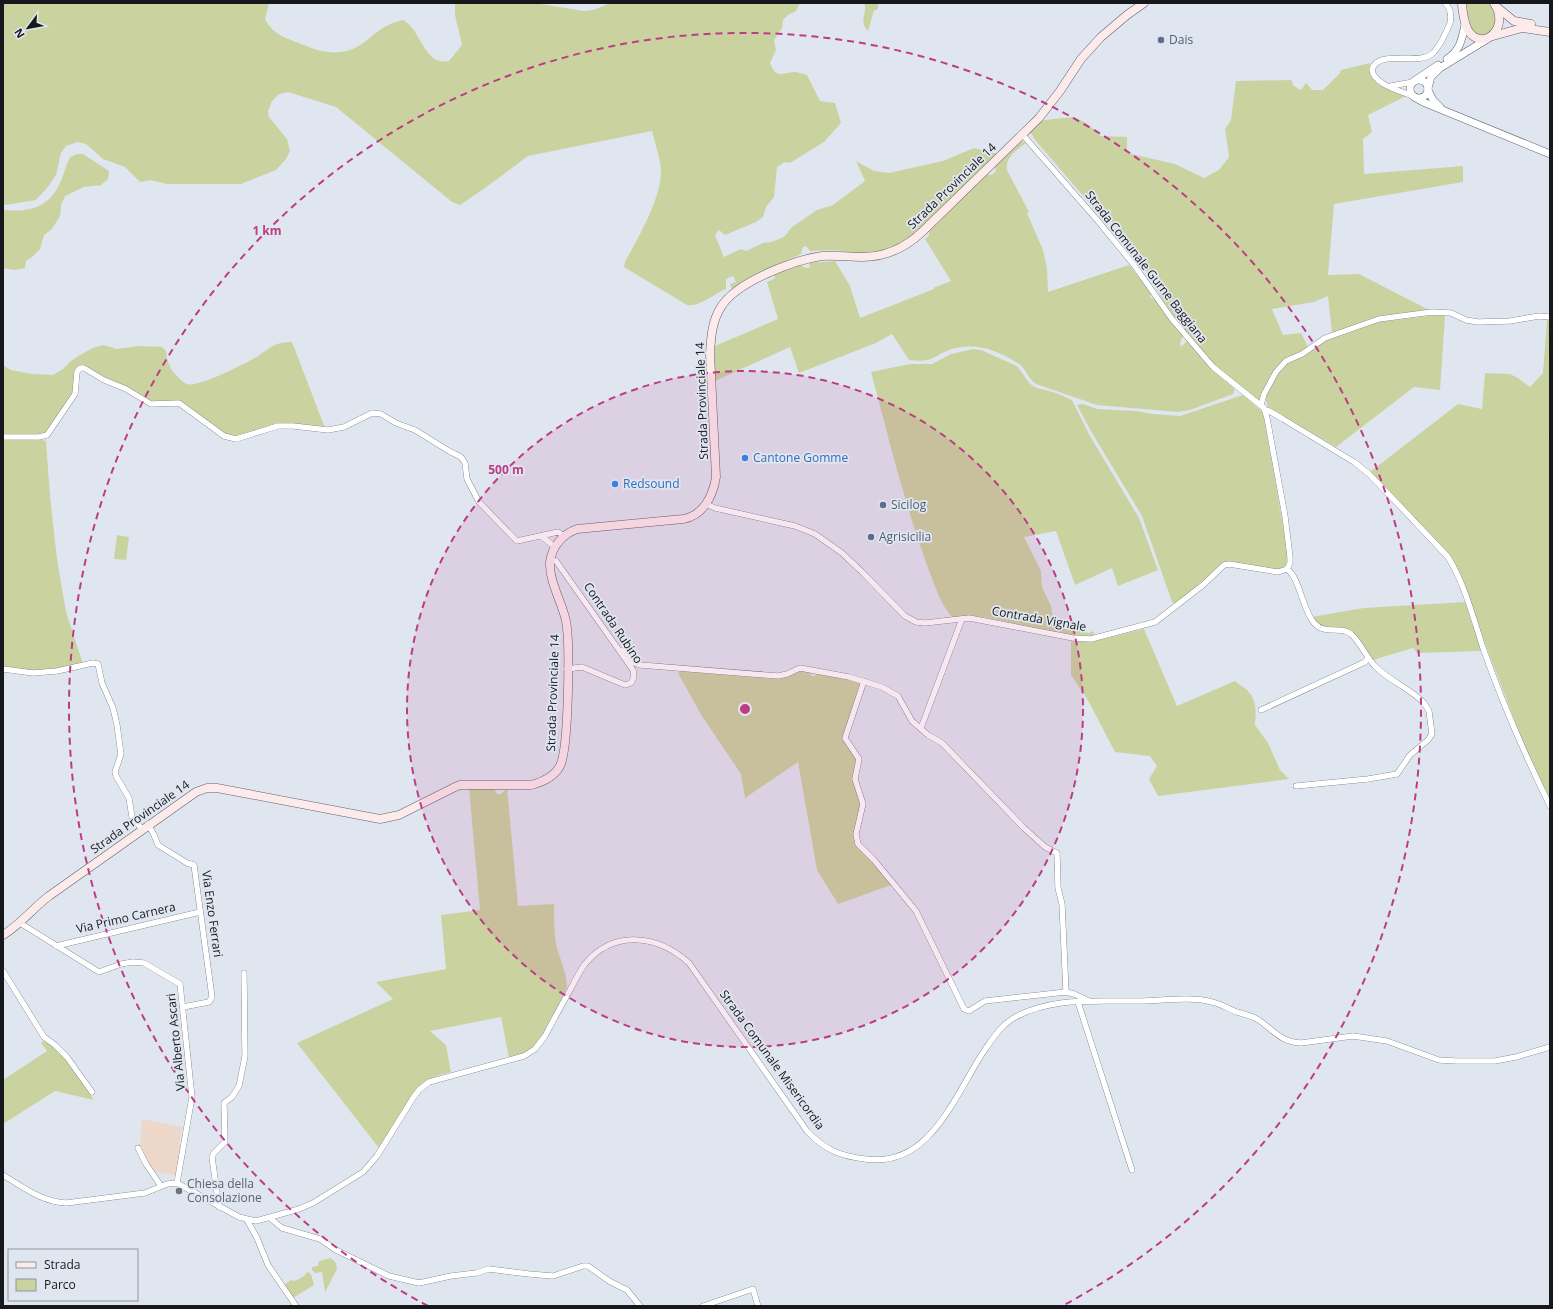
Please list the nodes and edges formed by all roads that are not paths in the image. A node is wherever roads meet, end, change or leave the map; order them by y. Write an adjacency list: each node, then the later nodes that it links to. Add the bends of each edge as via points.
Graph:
1 (1144, 3): 14 (main road, Strada Provinciale 14, via 1113,26 1090,48 1054,100)
2 (1445, 3): 10 (street, via 1450,11 1450,20 1433,53 1425,58 1383,60 1374,65 1372,72 1376,79)
3 (1462, 4): 5 (main road)
4 (1496, 6): 6 (main road, via 1514,21); 8 (main road, via 1500,19 1499,27)
5 (1465, 25): 8 (main road, via 1472,37); 9 (street, via 1456,52)
6 (1550, 26)
7 (1550, 32): 8 (main road, via 1522,28)
8 (1491, 37): 11 (street, via 1440,68 1431,76)
9 (1413, 82): 10 (street); 11 (street, via 1423,81); 12 (street, via 1410,88)
10 (1391, 86): 12 (street)
11 (1428, 89): 12 (street, via 1421,98); 13 (street, via 1433,100)
12 (1414, 96): 13 (street)
13 (1443, 110): 15 (street)
14 (1022, 134): 17 (street, Strada Comunale Gurne Baggiana, via 1134,264 1172,319 1213,367); 20 (main road, Strada Provinciale 14, via 922,232 904,246 888,254 871,257 815,257 790,264 752,281 722,305 714,320 711,337 716,476 713,491)
15 (1550, 154)
16 (1550, 317): 17 (street, via 1478,322 1451,313 1432,312 1379,319 1325,338 1302,354 1286,361 1276,372)
17 (1261, 405): 18 (street)
18 (1265, 410): 25 (street, via 1285,516 1290,557); 35 (street, via 1283,418 1369,474 1448,557 1471,609 1483,648 1524,752)
19 (3, 437): 21 (street, via 47,435 75,394 77,372 80,368 152,404 179,403 224,436 236,439 278,426 328,430 377,413 396,424 415,430 461,457 465,463 467,479 479,502 517,541)
20 (706, 504): 22 (main road, Strada Provinciale 14, via 699,513 689,518 577,529); 26 (street, Contrada Vignale, via 795,526 815,534 842,553 911,620 925,623)
21 (541, 536): 22 (street, via 558,532); 23 (street)
22 (564, 536): 23 (main road, Strada Provinciale 14)
23 (555, 547): 30 (main road, Strada Provinciale 14, via 550,571 566,620)
24 (556, 561): 27 (street, Contrada Rubino)
25 (1287, 569): 26 (street, Contrada Vignale, via 1278,572 1229,564 1155,622 1091,639 1073,638 969,618); 28 (street, via 1293,574 1306,610 1315,624 1324,630 1340,630 1351,634)
26 (962, 620): 33 (street)
27 (620, 651): 30 (street, Contrada Rubino, via 633,670 634,677 628,685 582,667); 31 (street, via 626,651 634,663 640,665 778,676 800,668)
28 (1368, 658): 32 (street, via 1365,662); 34 (street, via 1378,669 1427,707 1432,729 1431,737 1410,755 1398,774)
29 (3, 669): 36 (street, via 33,673 98,664 117,725 121,754 116,776 129,798 132,816)
30 (567, 669): 36 (main road, Strada Provinciale 14, via 563,759 556,771 540,783 455,786 399,815 380,819 207,788 196,792)
31 (864, 681): 33 (street, via 898,696 912,721); 43 (street, via 845,738 859,759 855,779 863,804 856,834 858,844 916,911 964,1009 969,1011 986,1001)
32 (1261, 710)
33 (921, 728): 43 (street, via 942,743 1035,838 1057,853)
34 (1296, 786)
35 (1550, 806)
36 (145, 827): 37 (street, Via Enzo Ferrari, via 154,834 158,845 194,865); 38 (main road, Strada Provinciale 14, via 49,896)
37 (200, 912): 40 (street, Via Primo Carnera); 46 (street, Via Enzo Ferrari, via 212,997 209,1002)
38 (20, 922): 39 (main road, Strada Provinciale 14); 40 (street, Via Alberto Ascari)
39 (3, 935)
40 (56, 946): 46 (street, Via Alberto Ascari, via 99,972 133,962 149,964 180,984)
41 (3, 971): 48 (street, via 44,1037 67,1057)
42 (244, 972): 54 (street, via 245,1056 239,1086 232,1097 224,1103 225,1142 212,1157)
43 (1066, 992): 44 (street)
44 (1090, 1001): 45 (street, Strada Comunale Misericordia); 47 (street, Strada Comunale Misericordia, via 1212,1002 1256,1019 1277,1036 1294,1043 1353,1036 1387,1041 1439,1060 1495,1061)
45 (1078, 1002): 50 (street); 55 (street, Strada Comunale Misericordia, via 1039,1008 1019,1016 1004,1026 982,1054 945,1117 931,1133 916,1147 900,1156 872,1160 836,1153 816,1141 697,973 681,956 647,941 630,940 616,943 596,953 585,965 542,1040 531,1053 429,1082 413,1098 368,1168 306,1206)
46 (183, 1007): 52 (street, Via Alberto Ascari, via 192,1097)
47 (1550, 1047)
48 (92, 1092)
49 (138, 1148): 53 (street)
50 (1132, 1170)
51 (3, 1175): 53 (street, via 42,1198 56,1202 138,1194)
52 (177, 1183): 53 (street); 54 (street, Strada Comunale Misericordia)
53 (162, 1186)
54 (220, 1207): 56 (street, Strada Comunale Misericordia)
55 (270, 1218): 56 (street, Strada Comunale Misericordia); 58 (street, via 282,1228 320,1239 389,1276 419,1283 489,1269 553,1276 588,1266 627,1290)
56 (247, 1220): 57 (street, via 268,1265)
57 (296, 1306)
58 (640, 1306)
59 (703, 1306): 60 (street, via 753,1290)
60 (758, 1306)

